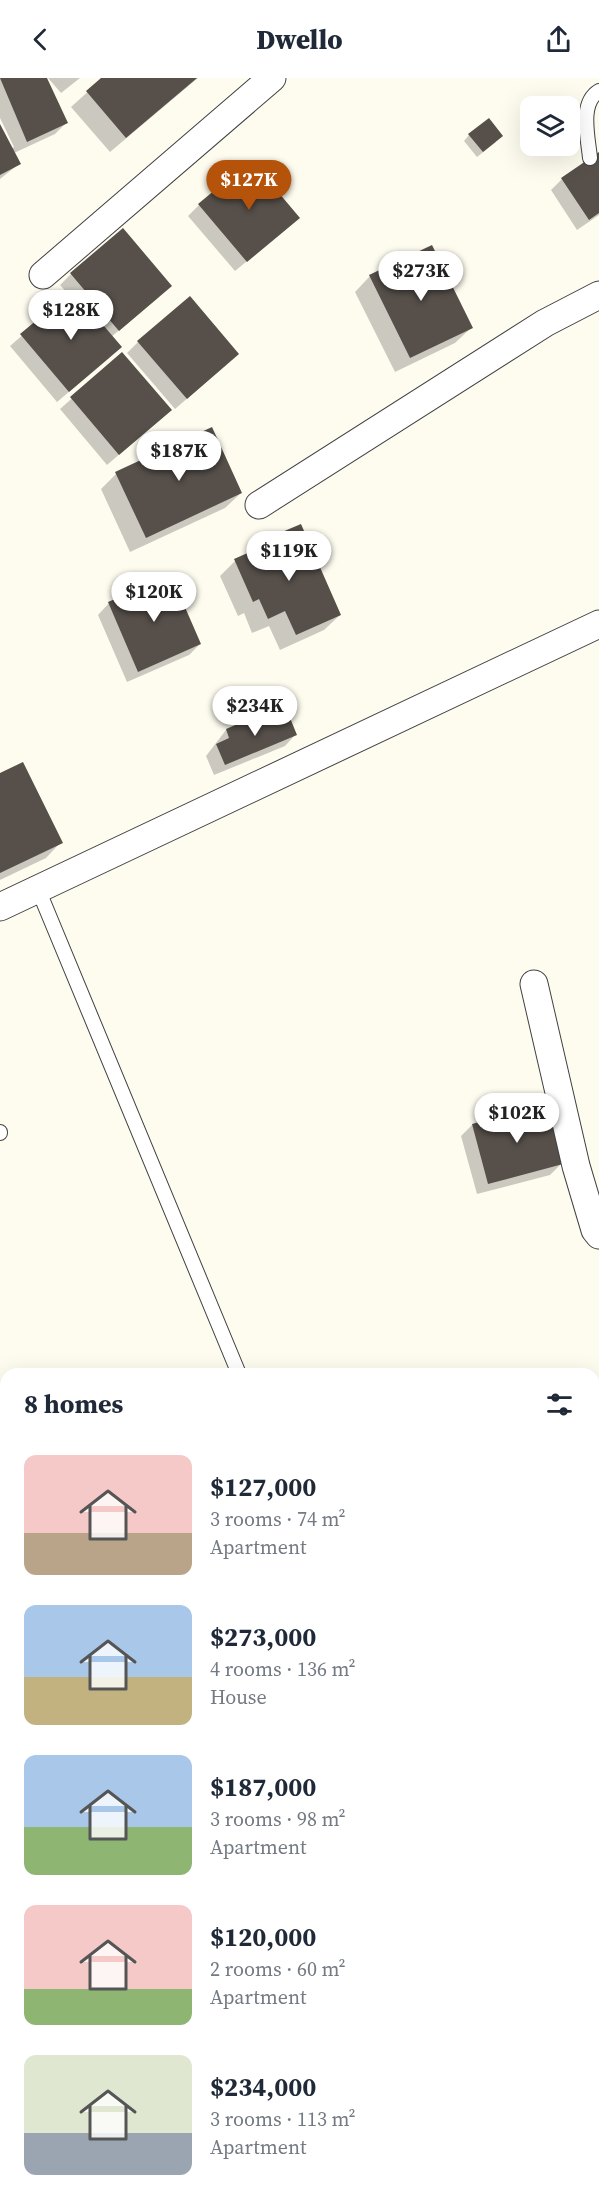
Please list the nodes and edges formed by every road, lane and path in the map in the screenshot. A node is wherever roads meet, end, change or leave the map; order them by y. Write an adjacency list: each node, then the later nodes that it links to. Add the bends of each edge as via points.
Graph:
1 (272, 78): 4 (street)
2 (599, 91): 3 (lane, via 587,104)
3 (590, 158)
4 (43, 275)
5 (599, 295): 6 (street, via 546,323)
6 (259, 505)
7 (599, 624): 8 (street)
8 (38, 889): 9 (street); 12 (lane)
9 (0, 907)
10 (534, 984): 11 (street, via 576,1166)
11 (599, 1236)
12 (237, 1368)

